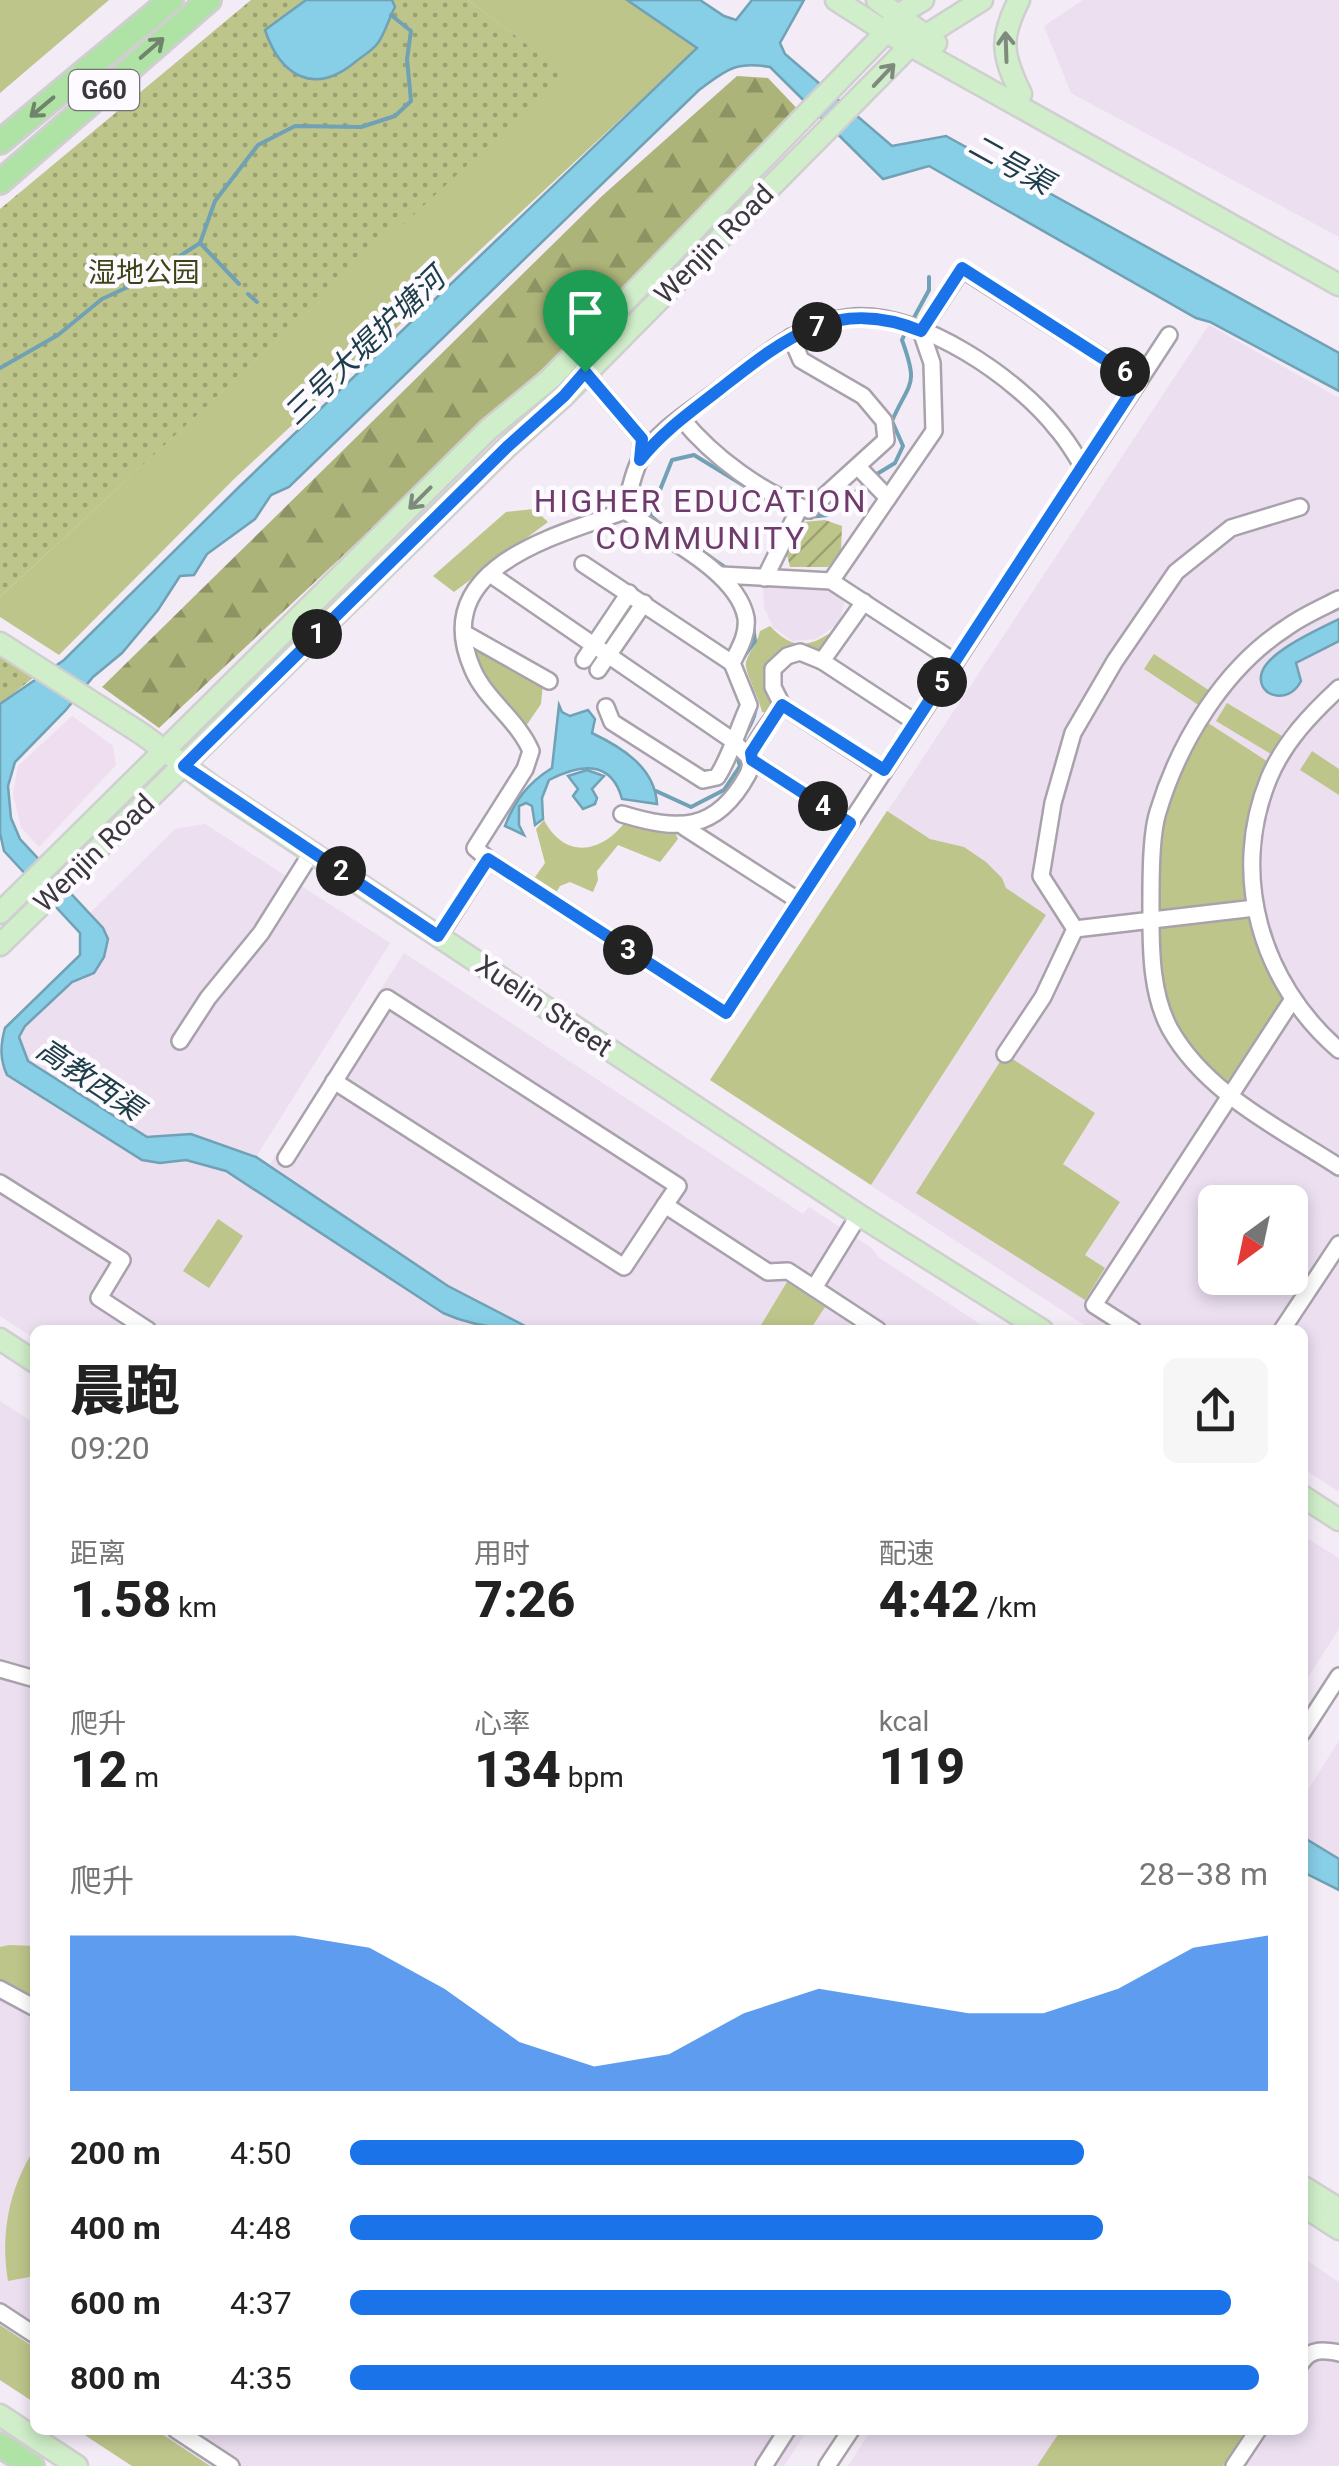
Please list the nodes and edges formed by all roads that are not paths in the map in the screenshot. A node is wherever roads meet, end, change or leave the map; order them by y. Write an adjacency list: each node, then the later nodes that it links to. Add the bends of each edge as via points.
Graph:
1 (171, 0): 11 (highway, G60, one-way to 11)
2 (209, 0): 12 (highway, G60, one-way to 2)
3 (836, 0): 8 (main road)
4 (877, 0): 8 (main road)
5 (923, 0): 8 (main road, Wenjin Road)
6 (982, 0): 9 (main road, Wenjin Road)
7 (1019, 0): 10 (main road, one-way to 7, via 1005,62 1005,28)
8 (892, 23): 9 (main road); 52 (main road, Wenjin Road, one-way to 52, via 550,379 489,429)
9 (919, 40): 10 (main road); 14 (main road); 18 (main road, Wenjin Road, one-way to 9)
10 (1021, 94): 13 (main road)
11 (0, 142)
12 (0, 182)
13 (1339, 270)
14 (1339, 285)
15 (913, 328): 17 (street, via 853,317); 19 (street, via 962,268); 22 (street, via 936,336 1022,394 1057,428); 24 (street, via 932,363 934,432)
16 (1169, 334): 19 (street)
17 (791, 337): 20 (street); 23 (street, via 801,360 863,396 884,421 886,440)
18 (585, 372): 21 (street, via 642,439); 54 (main road, Wenjin Road)
19 (1138, 381): 22 (street)
20 (682, 418): 21 (street); 27 (street, via 700,442)
21 (640, 460): 26 (street)
22 (1083, 467): 43 (street)
23 (865, 475): 24 (street); 27 (street)
24 (888, 498): 32 (street)
25 (1300, 506): 65 (street, via 1232,528 1176,572 1073,733 1041,876)
26 (625, 511): 29 (street, via 532,544); 30 (street)
27 (797, 512): 31 (street)
28 (582, 564): 33 (street)
29 (490, 574): 37 (street, via 469,601); 39 (street)
30 (721, 575): 31 (street); 44 (street, via 746,620)
31 (765, 578): 32 (street)
32 (831, 581): 35 (street)
33 (629, 593): 36 (street); 39 (street)
34 (1339, 598): 64 (street, via 1284,628 1232,674 1190,736 1156,814)
35 (864, 602): 42 (street); 43 (street)
36 (644, 603): 40 (street); 44 (street)
37 (464, 634): 46 (street); 60 (street, via 474,674 531,751 475,848)
38 (1, 644): 52 (main road, Xuelin Street)
39 (594, 644): 40 (street); 41 (street)
40 (608, 655): 45 (street); 51 (street)
41 (584, 660)
42 (822, 661): 48 (street, via 800,652 773,669); 50 (street)
43 (955, 662): 50 (street)
44 (732, 663): 51 (street, via 749,705)
45 (598, 670)
46 (549, 681)
47 (1339, 688): 62 (street, via 1303,722 1269,778 1253,842)
48 (782, 705): 53 (street); 55 (street)
49 (606, 708): 51 (street, via 612,722 702,780 718,777)
50 (915, 722): 55 (street)
51 (732, 740): 53 (street)
52 (164, 752): 54 (main road, Xuelin Street); 63 (main road, Wenjin Road)
53 (748, 756): 57 (street); 58 (street, via 750,770 737,790 712,816)
54 (184, 766): 59 (main road, Xuelin Street); 67 (main road, Wenjin Road)
55 (884, 770): 57 (street)
56 (622, 814): 58 (street)
57 (850, 823): 61 (street)
58 (684, 826): 61 (street)
59 (312, 852): 66 (main road, Xuelin Street); 69 (street)
60 (488, 859): 61 (street, via 726,1013); 66 (street)
61 (799, 901)
62 (1254, 908): 64 (street); 68 (street, via 1274,970)
63 (0, 912)
64 (1151, 920): 65 (street); 73 (street, via 1151,967 1168,1026 1193,1062)
65 (1075, 929): 71 (street)
66 (438, 936): 78 (main road, Xuelin Street)
67 (0, 945)
68 (1293, 998): 70 (street, via 1311,1026); 73 (street)
69 (180, 1041)
70 (1339, 1050)
71 (1005, 1054)
72 (334, 1081): 74 (street); 77 (street, via 624,1267); 77 (street, via 386,998 678,1186)
73 (1230, 1096): 75 (street); 84 (street, via 1094,1305)
74 (286, 1158)
75 (1339, 1166)
76 (0, 1183): 81 (street, via 122,1260 99,1298)
77 (665, 1205): 80 (street, via 768,1272 788,1271)
78 (859, 1215): 80 (street); 83 (main road, Xuelin Street)
79 (1339, 1244): 85 (street)
80 (814, 1288): 82 (street)
81 (140, 1325)
82 (870, 1325)
83 (1034, 1325)
84 (1125, 1325)
85 (1285, 1325)
86 (0, 1339): 88 (main road)
87 (0, 1352): 89 (main road)
88 (30, 1359)
89 (30, 1372)
90 (1308, 1500): 91 (main road)
91 (1339, 1520)
92 (0, 1669): 94 (street)
93 (1339, 1676): 95 (street)
94 (30, 1678)
95 (1308, 1724)
96 (0, 1989): 97 (street)
97 (30, 2005)
98 (1308, 2190): 100 (main road)
99 (1308, 2209): 101 (main road)
100 (1339, 2210)
101 (1339, 2229)
102 (0, 2312): 103 (street)
103 (30, 2332)
104 (1339, 2353): 105 (street)
105 (1308, 2355)
106 (0, 2415): 109 (main road)
107 (0, 2430): 116 (main road)
108 (30, 2435): 117 (main road)
109 (30, 2435)
110 (184, 2435): 118 (street)
111 (784, 2435): 119 (street)
112 (848, 2435): 120 (street)
113 (1255, 2435): 121 (street)
114 (0, 2445): 115 (highway)
115 (32, 2466)
116 (41, 2466)
117 (77, 2466)
118 (231, 2466)
119 (764, 2466)
120 (827, 2466)
121 (1234, 2466)

